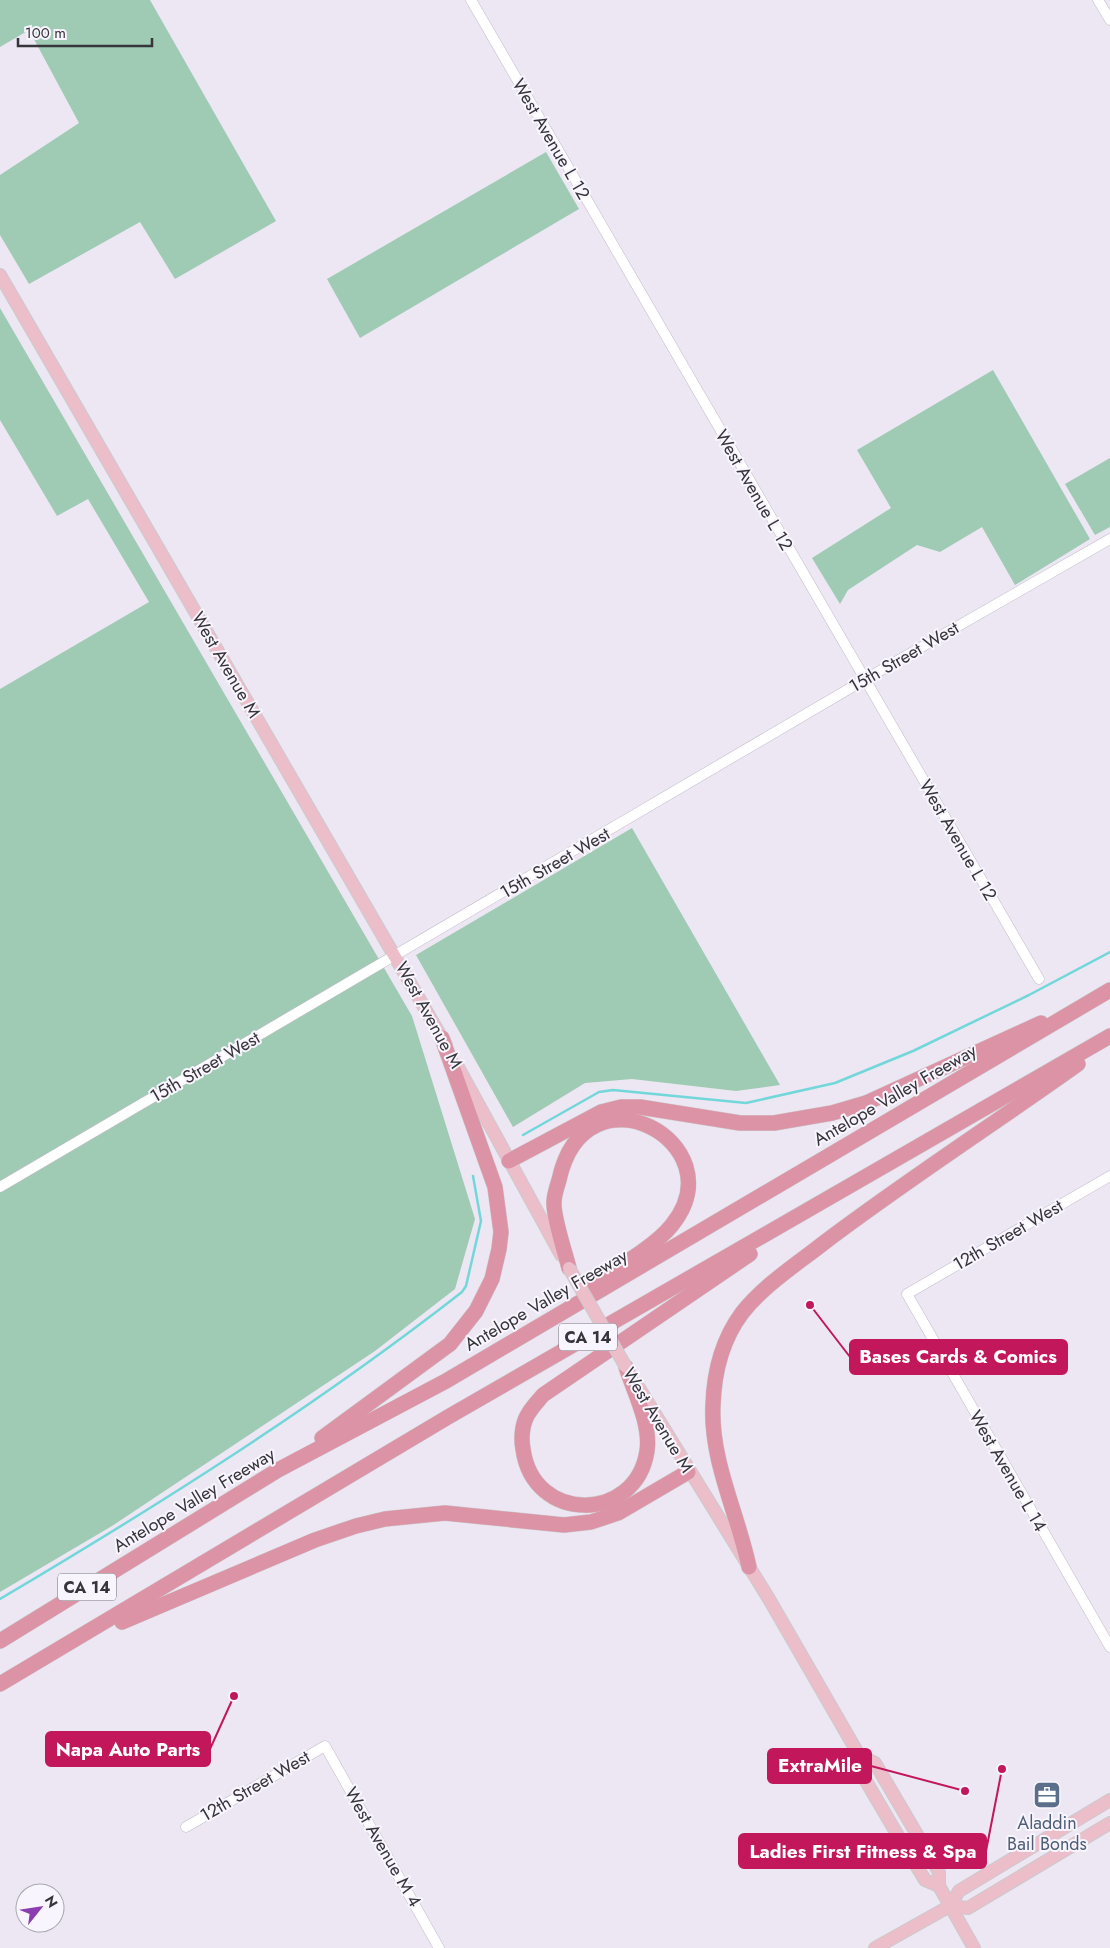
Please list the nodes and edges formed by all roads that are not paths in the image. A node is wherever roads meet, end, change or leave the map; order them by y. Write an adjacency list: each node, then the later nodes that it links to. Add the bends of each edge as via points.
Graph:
1 (471, 0): 6 (street, West Avenue L 12)
2 (1098, 0): 3 (street)
3 (1110, 20)
4 (0, 275): 7 (main road, West Avenue M)
5 (1110, 538): 6 (street, 15th Street West)
6 (864, 680): 7 (street, 15th Street West); 8 (street, West Avenue L 12)
7 (396, 956): 12 (main road, West Avenue M); 17 (street, 15th Street West)
8 (1039, 979)
9 (1110, 990): 10 (highway, Antelope Valley Freeway / CA 14)
10 (1067, 1016): 14 (highway, via 1032,1025 866,1103 832,1113 793,1121 740,1123 640,1107 621,1107 600,1112); 21 (highway, Antelope Valley Freeway / CA 14)
11 (1110, 1036): 16 (highway, CA 14)
12 (442, 1038): 14 (main road, West Avenue M); 22 (highway, via 495,1187 500,1232 492,1279 476,1311 450,1344)
13 (1110, 1042): 24 (highway, via 868,1210 773,1282 742,1314 719,1361 712,1408 719,1459)
14 (509, 1161): 18 (main road, West Avenue M)
15 (1110, 1176): 19 (street, 12th Street West)
16 (852, 1186): 20 (highway, via 543,1394 526,1416 521,1439 525,1465 533,1480 557,1500 583,1506 611,1499 630,1486 641,1470 647,1451 646,1431); 26 (highway, CA 14, via 448,1417)
17 (0, 1188)
18 (569, 1268): 20 (main road, West Avenue M, bridge); 21 (highway, via 554,1203 561,1168 568,1153 577,1140 600,1124 629,1120 654,1127 674,1144 687,1172 684,1206 673,1225 656,1240)
19 (906, 1294): 27 (street, West Avenue L 14)
20 (626, 1367): 23 (main road, West Avenue M)
21 (446, 1381): 22 (highway, Antelope Valley Freeway / CA 14)
22 (278, 1470): 25 (highway, Antelope Valley Freeway / CA 14)
23 (688, 1472): 24 (main road, West Avenue M); 26 (highway, via 618,1512 591,1522 564,1525 445,1513 385,1519 356,1526 315,1540)
24 (749, 1567): 33 (main road, West Avenue M, via 860,1754 860,1771 902,1842 925,1880 938,1886)
25 (0, 1641)
26 (70, 1644): 28 (highway, CA 14)
27 (1110, 1647)
28 (0, 1684)
29 (325, 1746): 32 (street, 12th Street West); 34 (street, West Avenue M 4)
30 (1110, 1800): 33 (main road, via 959,1891)
31 (1110, 1823): 33 (main road, via 968,1908)
32 (186, 1827)
33 (950, 1906): 35 (main road); 36 (main road, West Avenue M)
34 (439, 1948)
35 (875, 1948)
36 (974, 1948)

